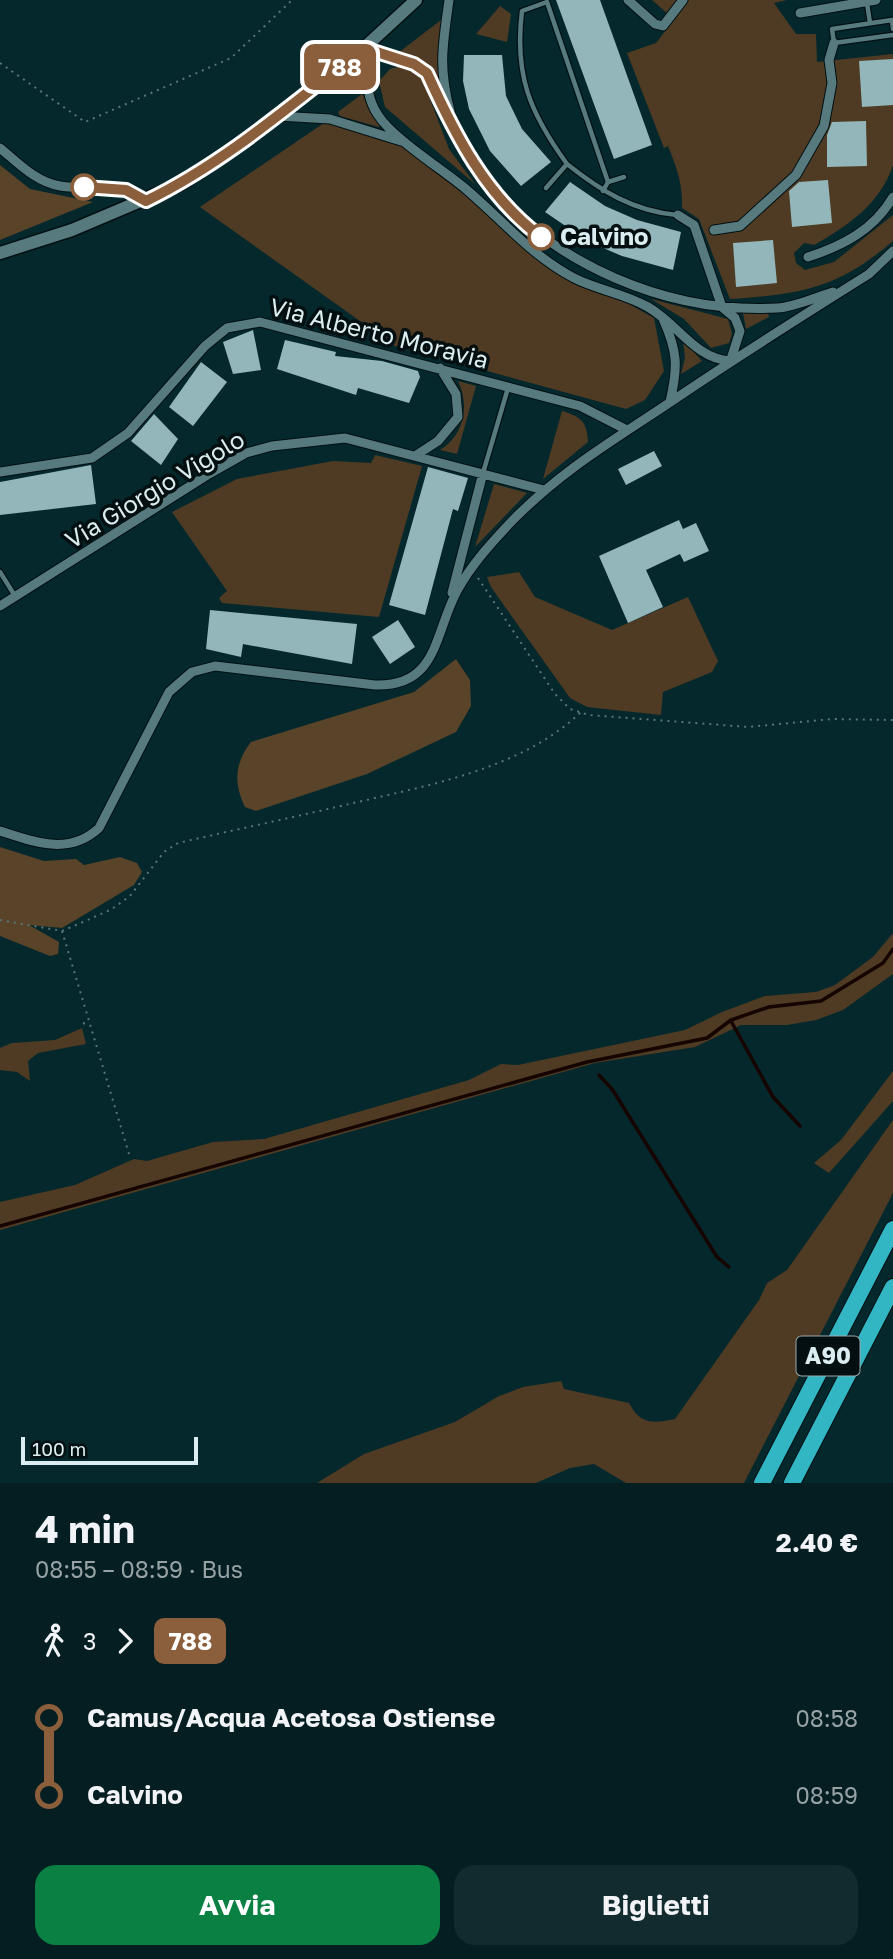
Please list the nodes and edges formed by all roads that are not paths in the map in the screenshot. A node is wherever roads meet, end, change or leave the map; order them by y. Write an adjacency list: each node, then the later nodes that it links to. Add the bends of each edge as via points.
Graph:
1 (416, 0): 11 (street)
2 (449, 0): 13 (street, via 441,77)
3 (628, 0): 4 (street, via 663,26)
4 (683, 0)
5 (872, 1): 6 (street); 7 (lane)
6 (800, 13)
7 (870, 23): 8 (lane, via 892,20); 10 (lane, via 832,29)
8 (893, 29)
9 (893, 35): 10 (lane)
10 (834, 43): 24 (street, via 824,126 796,175 740,226)
11 (364, 48): 12 (street); 13 (street, via 414,64 427,73); 14 (street, via 368,90 378,116)
12 (277, 116): 14 (street, via 330,119); 22 (street, via 200,172)
13 (454, 127): 29 (street, via 482,180 525,225 558,249 598,271)
14 (405, 142): 30 (street, via 470,192 529,248 574,278)
15 (0, 148): 22 (street, via 44,181 126,190)
16 (567, 164): 18 (lane, via 543,131 524,90 518,42 522,11 547,2); 19 (lane); 20 (lane)
17 (624, 177): 18 (lane)
18 (608, 182): 20 (lane)
19 (546, 188)
20 (603, 191): 23 (lane, via 632,206)
21 (893, 197): 27 (street, via 885,212 844,245)
22 (146, 201): 26 (street)
23 (678, 215): 29 (street, via 694,225)
24 (714, 230)
25 (893, 251): 28 (street)
26 (0, 253)
27 (808, 257)
28 (848, 287): 29 (street, via 780,308); 31 (street)
29 (722, 307): 31 (street, via 735,318 740,331)
30 (662, 316): 31 (street, via 711,359); 34 (street, via 676,347)
31 (730, 360): 34 (street)
32 (440, 368): 33 (street, Via Alberto Moravia); 36 (street, via 456,394 457,417 438,441); 37 (street, Via Alberto Moravia, via 260,321 227,328 205,346 128,433 92,458)
33 (509, 387): 35 (street, Via Alberto Moravia, via 580,406); 38 (lane)
34 (670, 402): 35 (street)
35 (627, 430): 39 (street, via 587,454)
36 (418, 454): 38 (street, Via Giorgio Vigolo); 41 (street, Via Giorgio Vigolo, via 345,438 246,453)
37 (0, 472)
38 (484, 473): 39 (street, Via Giorgio Vigolo); 43 (street)
39 (544, 490): 43 (street, via 471,568)
40 (0, 572): 41 (lane)
41 (15, 597): 42 (street, Via Giorgio Vigolo)
42 (0, 606)
43 (447, 612): 44 (street, via 431,656 400,684 374,685 215,666 192,672 169,692 99,828 90,837 69,845 41,844)
44 (0, 831)
45 (893, 1229): 47 (highway, A90)
46 (893, 1287): 48 (highway, A90)
47 (762, 1483)
48 (792, 1483)

